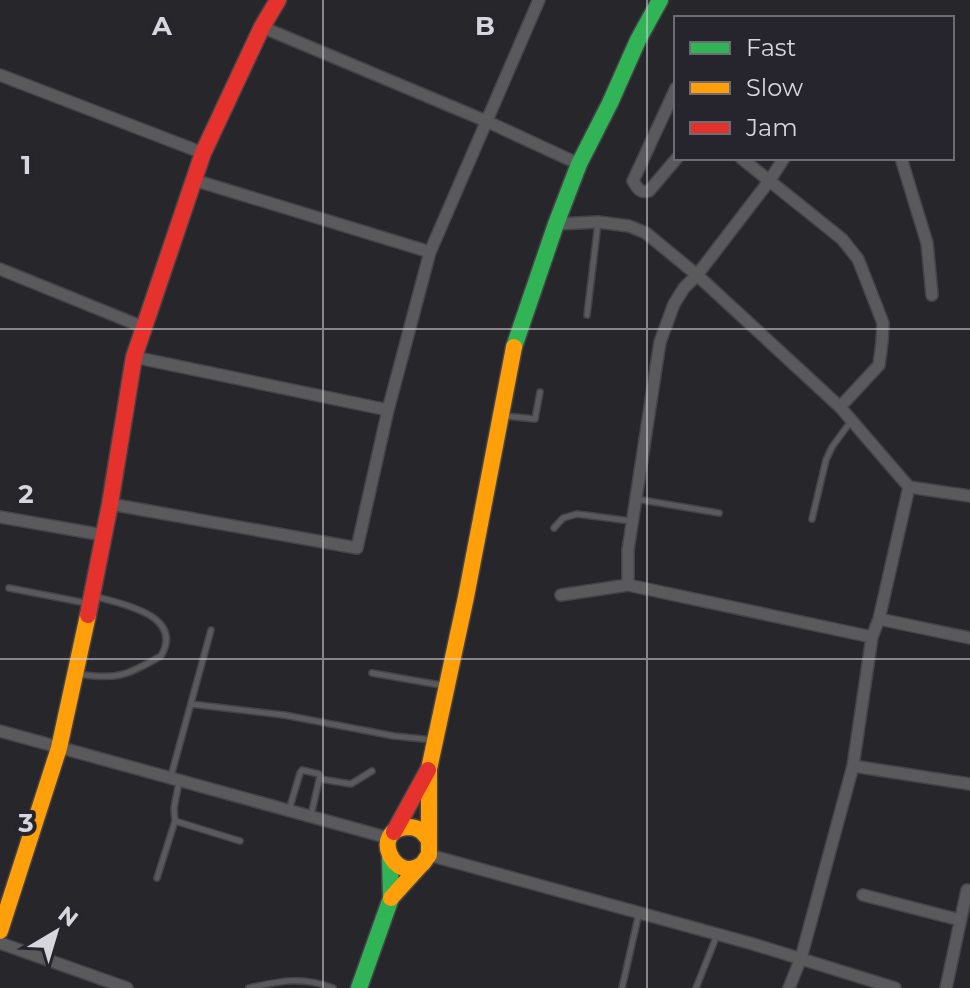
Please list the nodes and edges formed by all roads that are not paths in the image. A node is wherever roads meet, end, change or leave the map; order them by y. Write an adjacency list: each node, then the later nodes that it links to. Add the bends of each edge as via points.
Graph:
1 (278, 0): 4 (street)
2 (539, 0): 7 (street)
3 (660, 0): 13 (street)
4 (262, 27): 7 (street); 8 (street)
5 (0, 75): 8 (street)
6 (674, 92): 9 (street, via 633,181 638,189 649,191)
7 (486, 121): 13 (street); 18 (street)
8 (203, 153): 14 (street)
9 (675, 160)
10 (744, 160): 15 (street)
11 (783, 160): 15 (street)
12 (902, 160): 21 (street, via 927,243)
13 (579, 164): 17 (street)
14 (194, 180): 18 (street); 23 (street)
15 (770, 180): 20 (street); 26 (street, via 842,239 858,259 883,323 879,365)
16 (598, 222): 17 (street); 20 (street, via 646,233); 22 (lane)
17 (556, 224): 28 (street, via 516,338)
18 (430, 252): 27 (street)
19 (0, 269): 23 (street)
20 (697, 275): 26 (street); 32 (street, via 674,304 660,342)
21 (932, 295)
22 (587, 315)
23 (143, 327): 24 (street)
24 (134, 357): 27 (street); 33 (street)
25 (540, 392): 28 (lane, via 535,419)
26 (840, 407): 29 (street)
27 (388, 410): 33 (street, via 357,548)
28 (500, 415): 50 (street)
29 (851, 420): 30 (street); 36 (lane, via 826,460)
30 (909, 487): 31 (street); 44 (street)
31 (970, 496)
32 (635, 499): 34 (lane); 37 (street)
33 (110, 504): 39 (street)
34 (719, 513)
35 (0, 517): 39 (street)
36 (812, 519)
37 (632, 521): 38 (lane, via 577,514); 40 (street)
38 (554, 528)
39 (103, 535): 43 (street)
40 (628, 585): 42 (street); 46 (street)
41 (9, 588): 43 (lane)
42 (561, 595)
43 (91, 600): 49 (street); 49 (lane, via 123,604 155,618 166,632 164,650 121,676)
44 (879, 619): 46 (street); 47 (street)
45 (211, 630): 51 (lane)
46 (872, 637): 55 (street)
47 (970, 638)
48 (372, 673): 50 (lane)
49 (75, 674): 54 (street)
50 (447, 686): 53 (street)
51 (191, 704): 53 (lane); 59 (lane)
52 (0, 731): 54 (street)
53 (435, 740): 56 (street)
54 (59, 748): 59 (street); 74 (street)
55 (853, 766): 60 (street); 77 (street)
56 (429, 769): 64 (street); 66 (street)
57 (372, 771): 58 (lane, via 351,784)
58 (320, 779): 61 (lane, via 319,774 301,771); 62 (lane)
59 (175, 780): 61 (street); 63 (lane)
60 (970, 784)
61 (289, 811): 62 (street)
62 (310, 816): 64 (street)
63 (175, 821): 65 (lane); 68 (lane)
64 (391, 835): 66 (street, via 415,827 422,831); 67 (street)
65 (240, 841)
66 (426, 854): 67 (street, via 408,869); 71 (street); 72 (street)
67 (390, 858): 71 (street)
68 (157, 878)
69 (967, 890): 73 (street)
70 (863, 895): 73 (street)
71 (391, 898): 78 (street)
72 (639, 912): 75 (street); 82 (lane)
73 (960, 920): 86 (street)
74 (0, 931)
75 (717, 934): 77 (street); 83 (lane)
76 (0, 943): 79 (street)
77 (801, 958): 84 (street); 85 (street)
78 (362, 987)
79 (127, 988)
80 (249, 988): 81 (lane, via 306,980)
81 (333, 988)
82 (622, 988)
83 (696, 988)
84 (789, 988)
85 (895, 988)
86 (946, 988)

